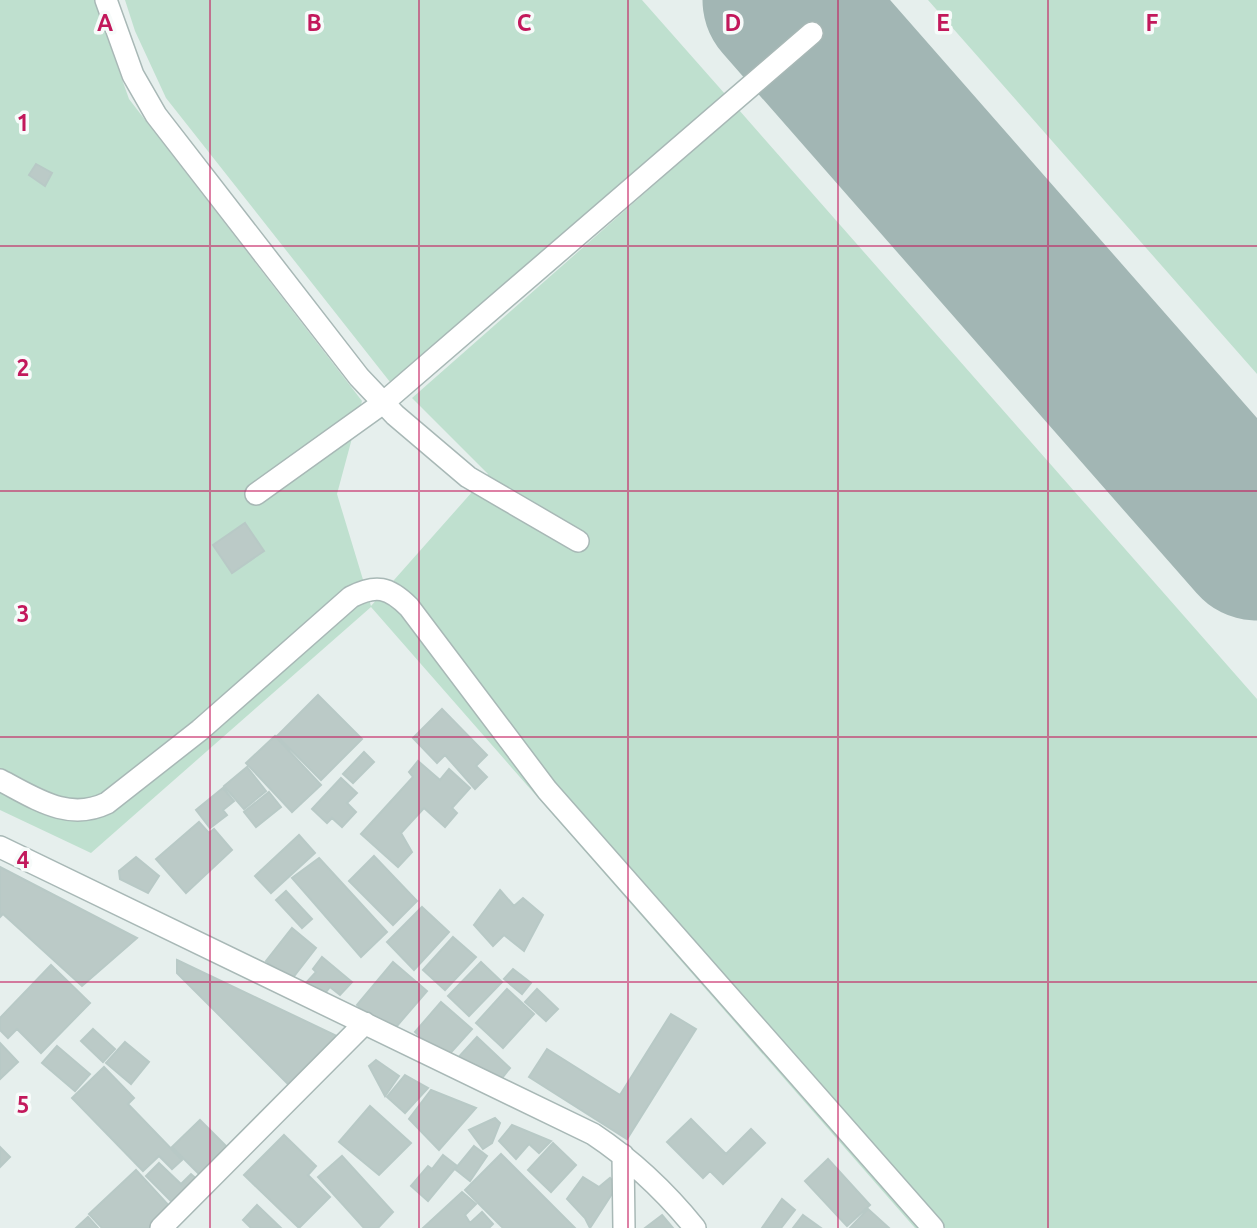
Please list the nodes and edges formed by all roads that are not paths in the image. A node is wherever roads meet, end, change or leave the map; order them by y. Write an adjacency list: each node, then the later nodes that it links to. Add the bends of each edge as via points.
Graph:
1 (106, 0): 3 (street, via 133,75 156,115)
2 (812, 33): 3 (street)
3 (383, 403): 4 (street); 5 (street, via 468,477)
4 (256, 494)
5 (578, 541)
6 (0, 780): 13 (street, via 55,807 97,808 200,730 351,597 382,589 397,595 547,790)
7 (0, 847): 8 (street)
8 (365, 1023): 9 (street, via 593,1134); 10 (street)
9 (623, 1155): 11 (street); 12 (street, via 674,1201)
10 (161, 1228)
11 (624, 1228)
12 (695, 1228)
13 (933, 1228)

